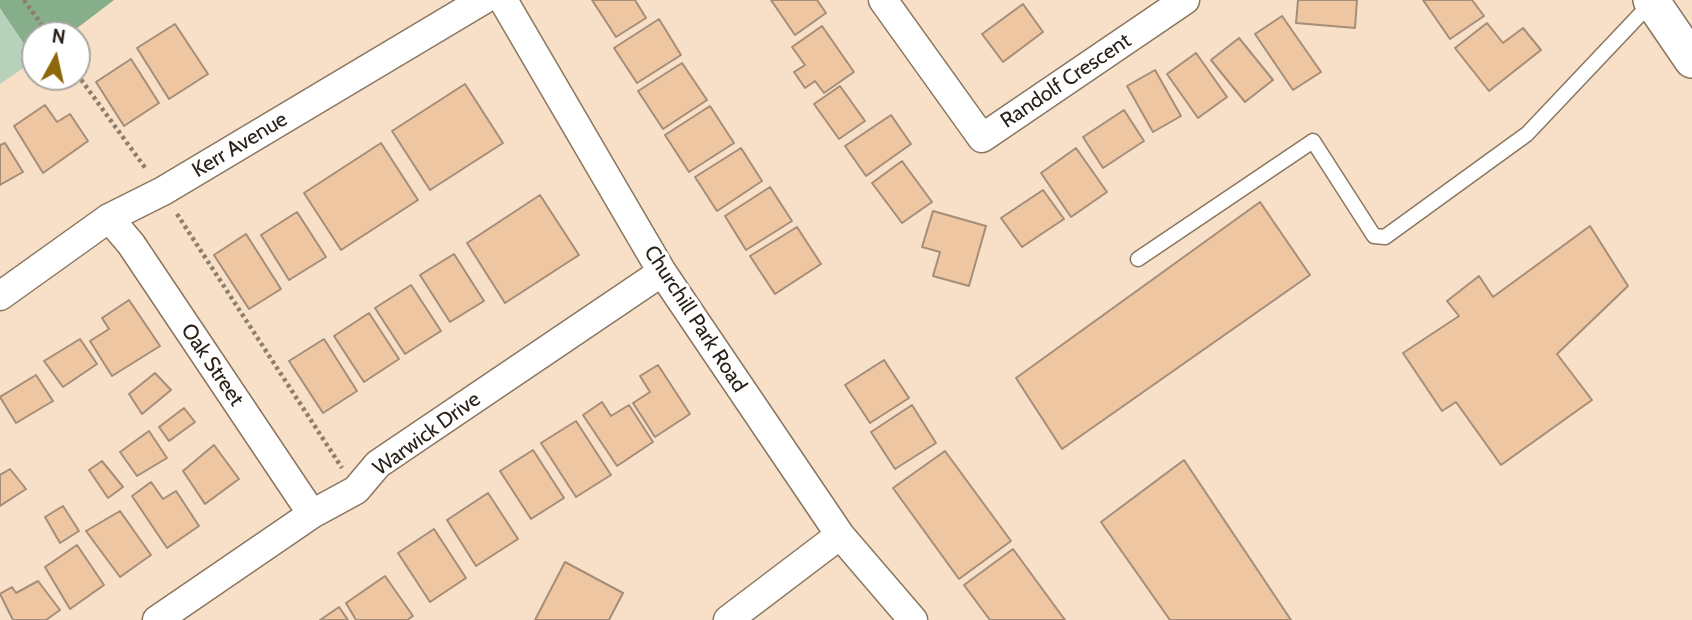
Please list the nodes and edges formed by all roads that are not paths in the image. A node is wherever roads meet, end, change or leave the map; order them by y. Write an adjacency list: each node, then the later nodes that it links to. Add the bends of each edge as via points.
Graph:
1 (483, 0): 7 (street, Kerr Avenue, via 163,191)
2 (503, 0): 9 (street, Churchill Park Road)
3 (883, 0): 4 (street, Randolf Crescent, via 982,138)
4 (1185, 0)
5 (1651, 1): 6 (street); 8 (lane, via 1527,134 1385,237 1374,236 1313,141)
6 (1692, 60)
7 (109, 218): 10 (street, Kerr Avenue); 11 (street, Oak Street)
8 (1138, 259)
9 (662, 272): 11 (street, Warwick Drive, via 378,464 356,489); 12 (street, Churchill Park Road)
10 (0, 296)
11 (312, 514): 13 (street, Warwick Drive)
12 (840, 534): 14 (street); 15 (street, Churchill Park Road)
13 (158, 620)
14 (728, 620)
15 (913, 620)

